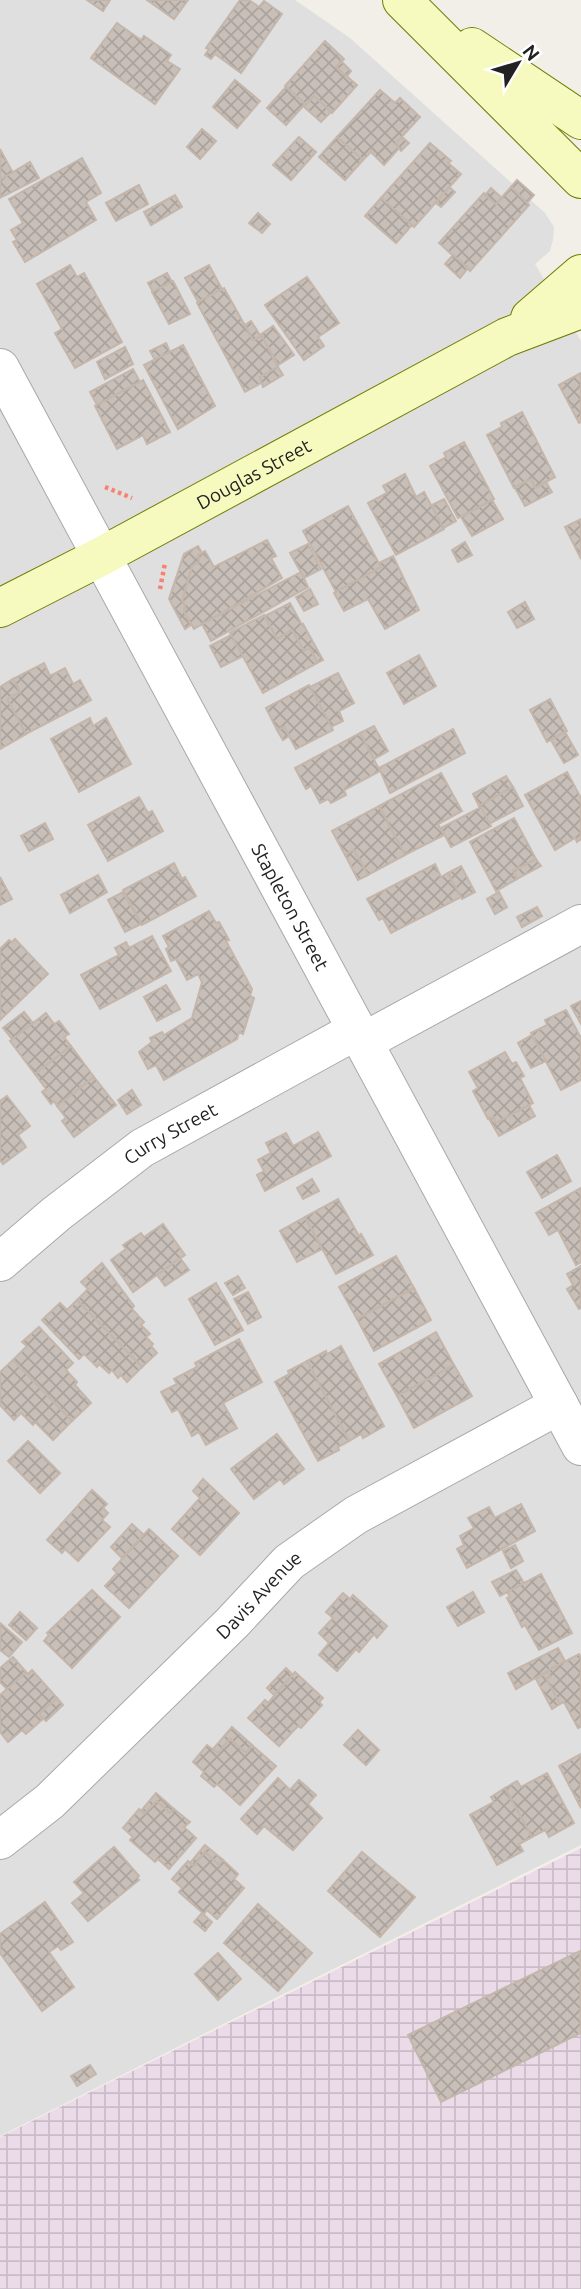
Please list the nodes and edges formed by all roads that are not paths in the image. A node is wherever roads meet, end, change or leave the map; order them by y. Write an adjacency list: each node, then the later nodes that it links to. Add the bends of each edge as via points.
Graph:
1 (404, 0): 2 (street); 5 (street)
2 (499, 66): 3 (street); 4 (street)
3 (581, 120)
4 (581, 138)
5 (581, 179)
6 (581, 274): 8 (street, Douglas Street)
7 (581, 309): 8 (street, Douglas Street)
8 (507, 337): 10 (street, Douglas Street)
9 (0, 368): 10 (street, Stapleton Street)
10 (100, 557): 11 (street, Douglas Street); 13 (street, Stapleton Street)
11 (0, 608)
12 (581, 924): 13 (street, Curry Street)
13 (360, 1036): 14 (street, Curry Street, via 142,1148); 15 (street, Stapleton Street)
14 (0, 1262)
15 (559, 1405): 16 (street, Stapleton Street); 17 (street, Davis Avenue, via 356,1515 289,1562 50,1801)
16 (581, 1446)
17 (0, 1840)

